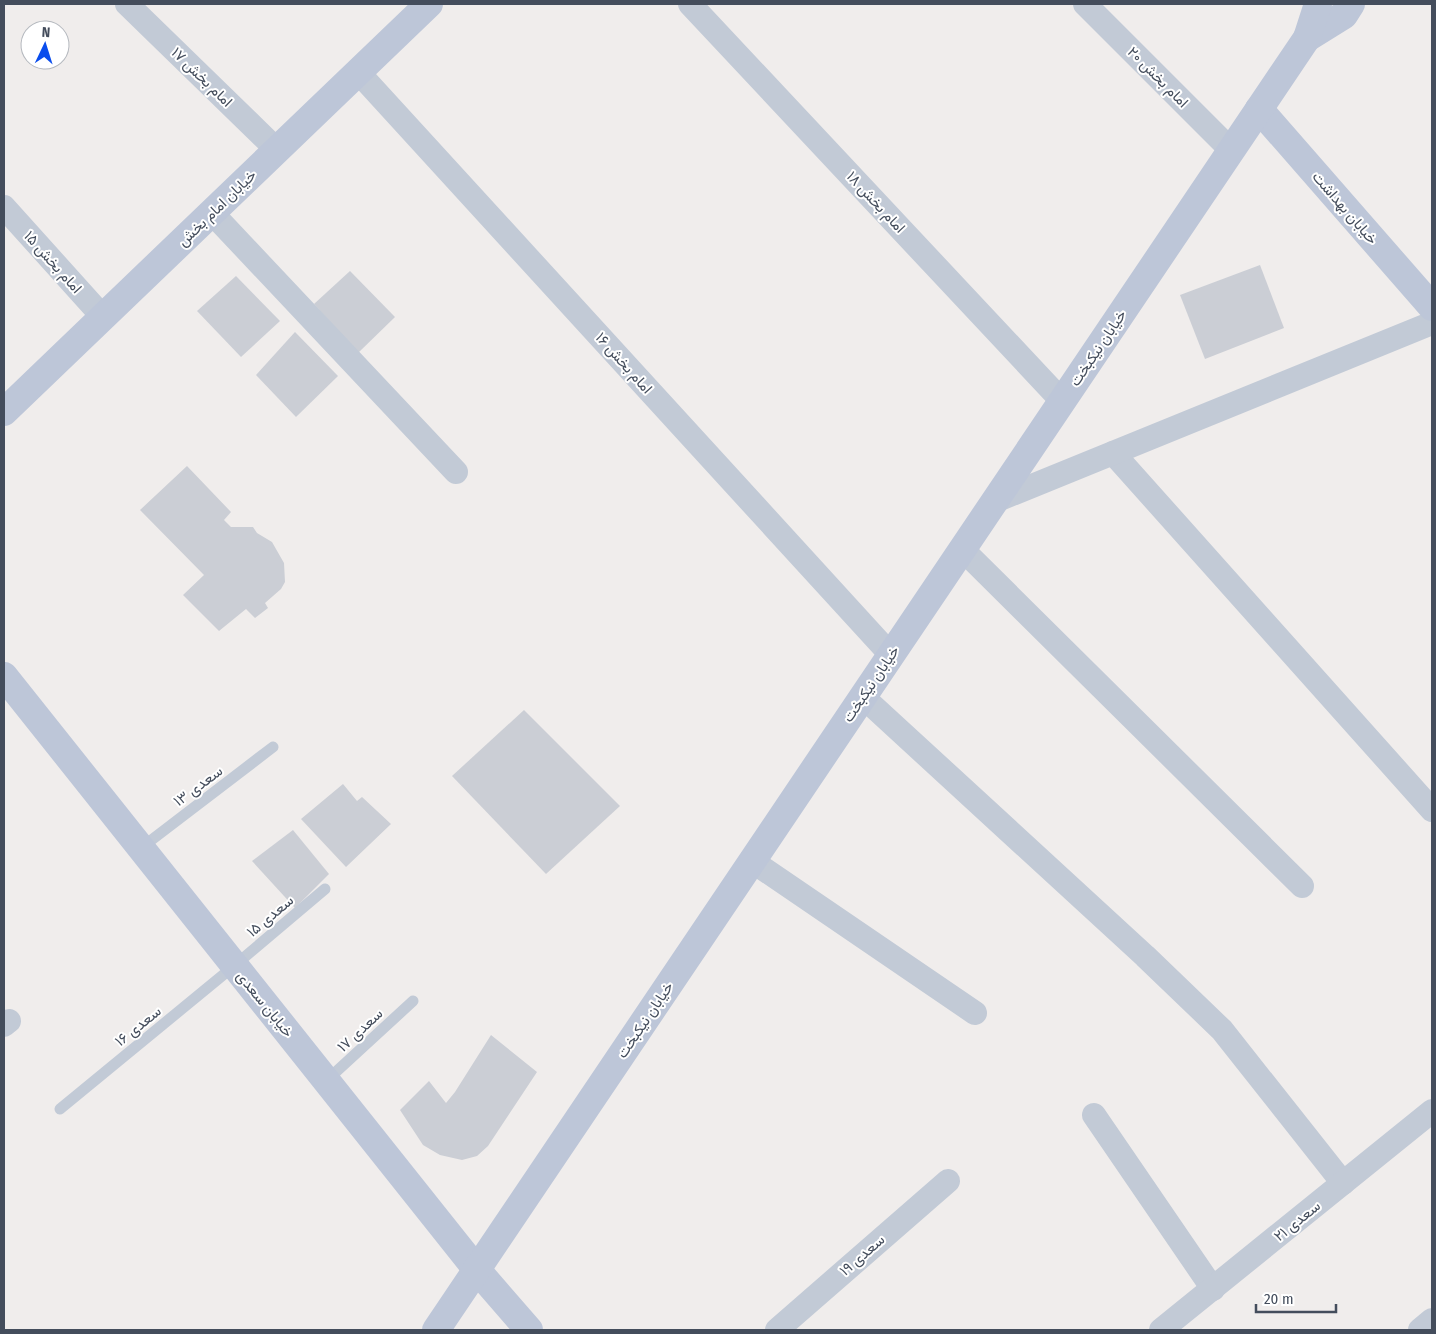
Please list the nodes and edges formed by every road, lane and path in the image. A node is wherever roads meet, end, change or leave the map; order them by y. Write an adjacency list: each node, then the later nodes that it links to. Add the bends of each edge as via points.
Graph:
1 (127, 4): 10 (street, امام بخش ۱۷)
2 (690, 4): 17 (street, امام بخش ۱۸)
3 (1085, 4): 11 (street, امام بخش ۲۰)
4 (1318, 4): 7 (street, خیابان نیکبخت)
5 (1351, 4): 7 (street, خیابان نیکبخت, via 1344,15)
6 (423, 6): 8 (street, خیابان امام بخش)
7 (1307, 38): 9 (street, خیابان نیکبخت)
8 (358, 72): 10 (street, خیابان امام بخش); 23 (street, امام بخش ۱۶)
9 (1259, 109): 11 (street, خیابان نیکبخت); 14 (street, خیابان بهداشت)
10 (277, 150): 13 (street, خیابان امام بخش)
11 (1231, 150): 17 (street, خیابان نیکبخت)
12 (4, 207): 15 (street, امام بخش ۱۵)
13 (212, 213): 15 (street, خیابان امام بخش); 20 (street)
14 (1432, 308)
15 (103, 317): 18 (street, خیابان امام بخش)
16 (1432, 323): 19 (street)
17 (1062, 401): 21 (street, خیابان نیکبخت)
18 (4, 412)
19 (1113, 453): 21 (street); 27 (street)
20 (456, 472)
21 (995, 501): 22 (street, خیابان نیکبخت)
22 (962, 549): 23 (street, خیابان نیکبخت); 30 (street)
23 (891, 655): 25 (street, خیابان نیکبخت)
24 (4, 676): 28 (street, خیابان سعدی)
25 (862, 697): 29 (street, خیابان نیکبخت); 40 (street, via 1146,956 1222,1030)
26 (273, 747): 28 (lane, سعدی ۱۳)
27 (1432, 810)
28 (141, 848): 32 (street, خیابان سعدی)
29 (752, 861): 34 (street); 41 (street, خیابان نیکبخت)
30 (1302, 886)
31 (325, 889): 32 (lane, سعدی ۱۵)
32 (234, 966): 35 (street, خیابان سعدی); 36 (lane, سعدی ۱۶)
33 (413, 1001): 35 (lane, سعدی ۱۷)
34 (975, 1013)
35 (326, 1081): 41 (street, خیابان سعدی)
36 (60, 1109)
37 (1432, 1111): 40 (street, سعدی ۲۱)
38 (1094, 1114): 42 (street)
39 (948, 1181): 46 (street, سعدی ۱۹)
40 (1343, 1183): 42 (street, سعدی ۲۱)
41 (477, 1270): 44 (street, خیابان نیکبخت); 45 (street, خیابان سعدی)
42 (1213, 1289): 47 (street, سعدی ۲۱)
43 (1432, 1320): 48 (street)
44 (436, 1330)
45 (529, 1330)
46 (777, 1330)
47 (1161, 1330)
48 (1420, 1330)

